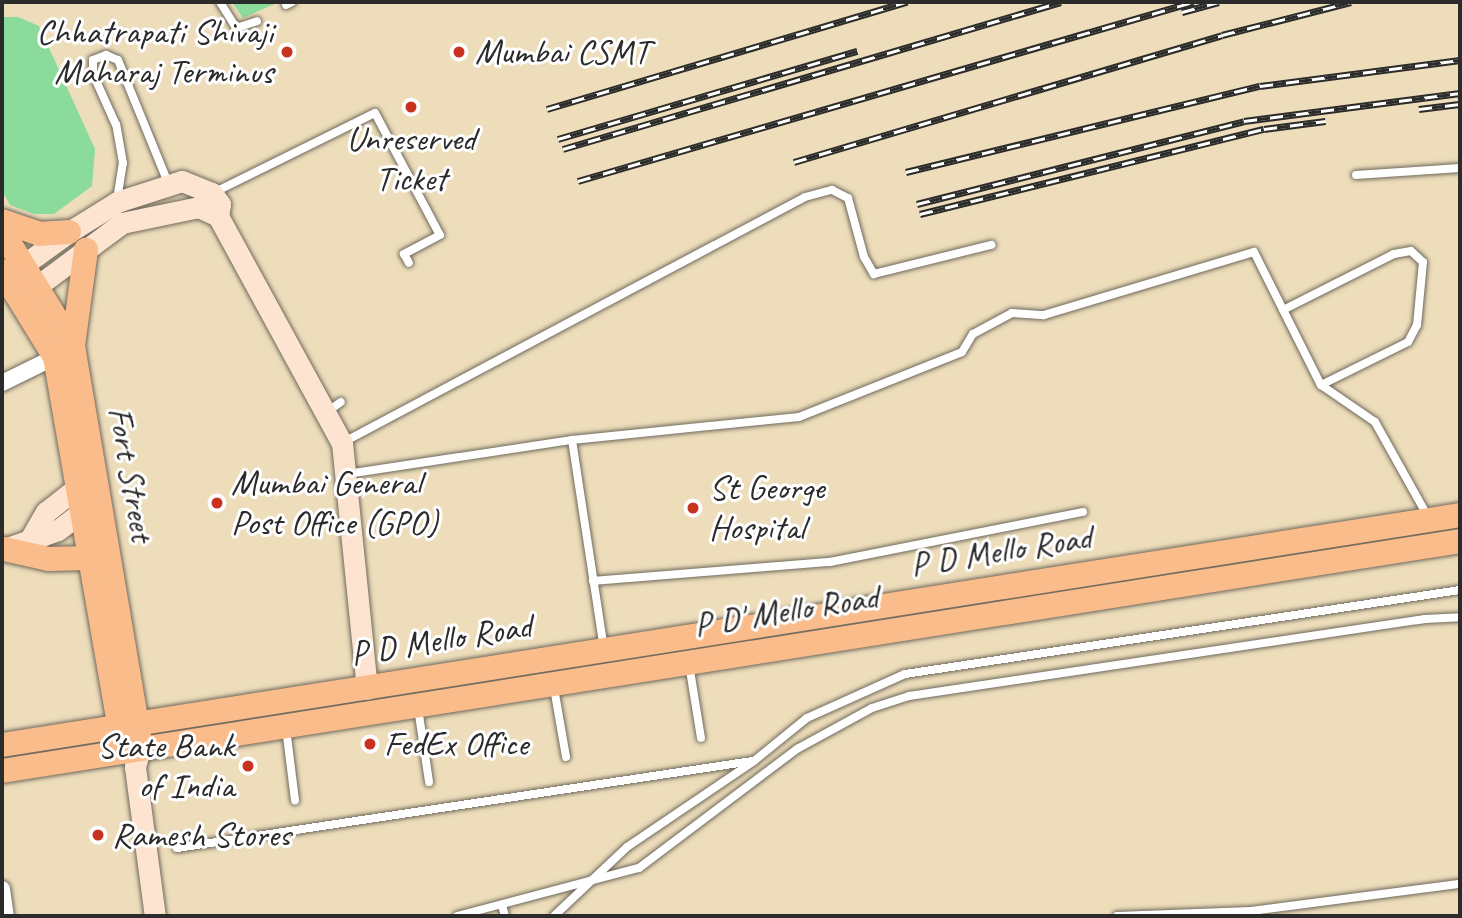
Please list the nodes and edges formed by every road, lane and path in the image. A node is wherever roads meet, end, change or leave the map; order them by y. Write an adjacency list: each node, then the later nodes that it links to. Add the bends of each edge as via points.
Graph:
1 (220, 2): 2 (lane, via 236,28)
2 (257, 21)
3 (1460, 168): 4 (lane)
4 (1356, 175)
5 (169, 184): 6 (main road, via 182,181); 7 (main road); 7 (lane, via 118,60 106,55 93,60 93,74 116,125 123,163)
6 (212, 193): 8 (main road, via 220,205); 14 (lane, via 375,113 440,235 404,254)
7 (120, 213): 8 (main road, via 199,207); 11 (main road); 13 (main road)
8 (218, 216): 21 (main road, via 334,407)
9 (2, 221): 11 (main road, via 39,234)
10 (2, 231): 15 (main road, Fort Street)
11 (69, 232): 15 (main road)
12 (991, 245): 21 (lane, via 874,274 864,257 848,198 832,190 805,197)
13 (86, 250): 15 (main road); 17 (main road)
14 (409, 263)
15 (18, 278): 17 (main road, Fort Street)
16 (1283, 310): 19 (lane); 19 (lane, via 1394,254 1411,251 1423,262 1418,325 1408,342); 20 (lane, via 1254,252 1044,315 1013,313 973,334 962,352 799,416)
17 (64, 351): 18 (street); 23 (main road, Fort Street)
18 (2, 383)
19 (1321, 385): 26 (lane, via 1375,422)
20 (572, 440): 22 (lane); 30 (lane)
21 (342, 443): 22 (main road)
22 (347, 474): 37 (main road)
23 (89, 492): 28 (main road, via 58,530); 29 (main road, Fort Street); 39 (main road, Fort Street)
24 (1083, 512): 30 (lane, via 830,562)
25 (1460, 515): 26 (main road, P D Mello Road)
26 (1429, 520): 33 (main road, P D Mello Road)
27 (1460, 541): 34 (main road, P D' Mello Road)
28 (3, 550): 29 (main road, via 48,559)
29 (89, 558): 39 (main road, Fort Street)
30 (593, 581): 33 (lane)
31 (1460, 590): 45 (lane, via 905,674 807,718)
32 (1460, 617): 50 (lane, via 909,696 872,708 797,750 639,868)
33 (604, 649): 35 (lane); 37 (main road, P D Mello Road)
34 (689, 662): 35 (main road, P D' Mello Road); 41 (lane)
35 (607, 675): 36 (main road, P D' Mello Road)
36 (553, 685): 38 (main road, P D' Mello Road); 44 (lane)
37 (366, 688): 39 (main road, P D Mello Road)
38 (417, 705): 40 (main road, P D' Mello Road); 47 (lane)
39 (128, 724): 42 (main road, P D Mello Road); 43 (main road, Fort Street)
40 (285, 725): 43 (main road, P D' Mello Road); 48 (lane)
41 (701, 738)
42 (2, 745)
43 (133, 755): 46 (main road, P D' Mello Road); 55 (main road)
44 (566, 757)
45 (754, 761): 49 (lane); 50 (lane, via 634,842)
46 (2, 771)
47 (429, 782)
48 (295, 800)
49 (177, 849)
50 (584, 884): 53 (lane); 58 (lane)
51 (1460, 884): 59 (lane, via 1251,911)
52 (2, 888): 54 (street)
53 (502, 905): 56 (lane); 57 (lane)
54 (6, 916)
55 (155, 916)
56 (457, 916)
57 (505, 916)
58 (554, 916)
59 (1117, 916)

